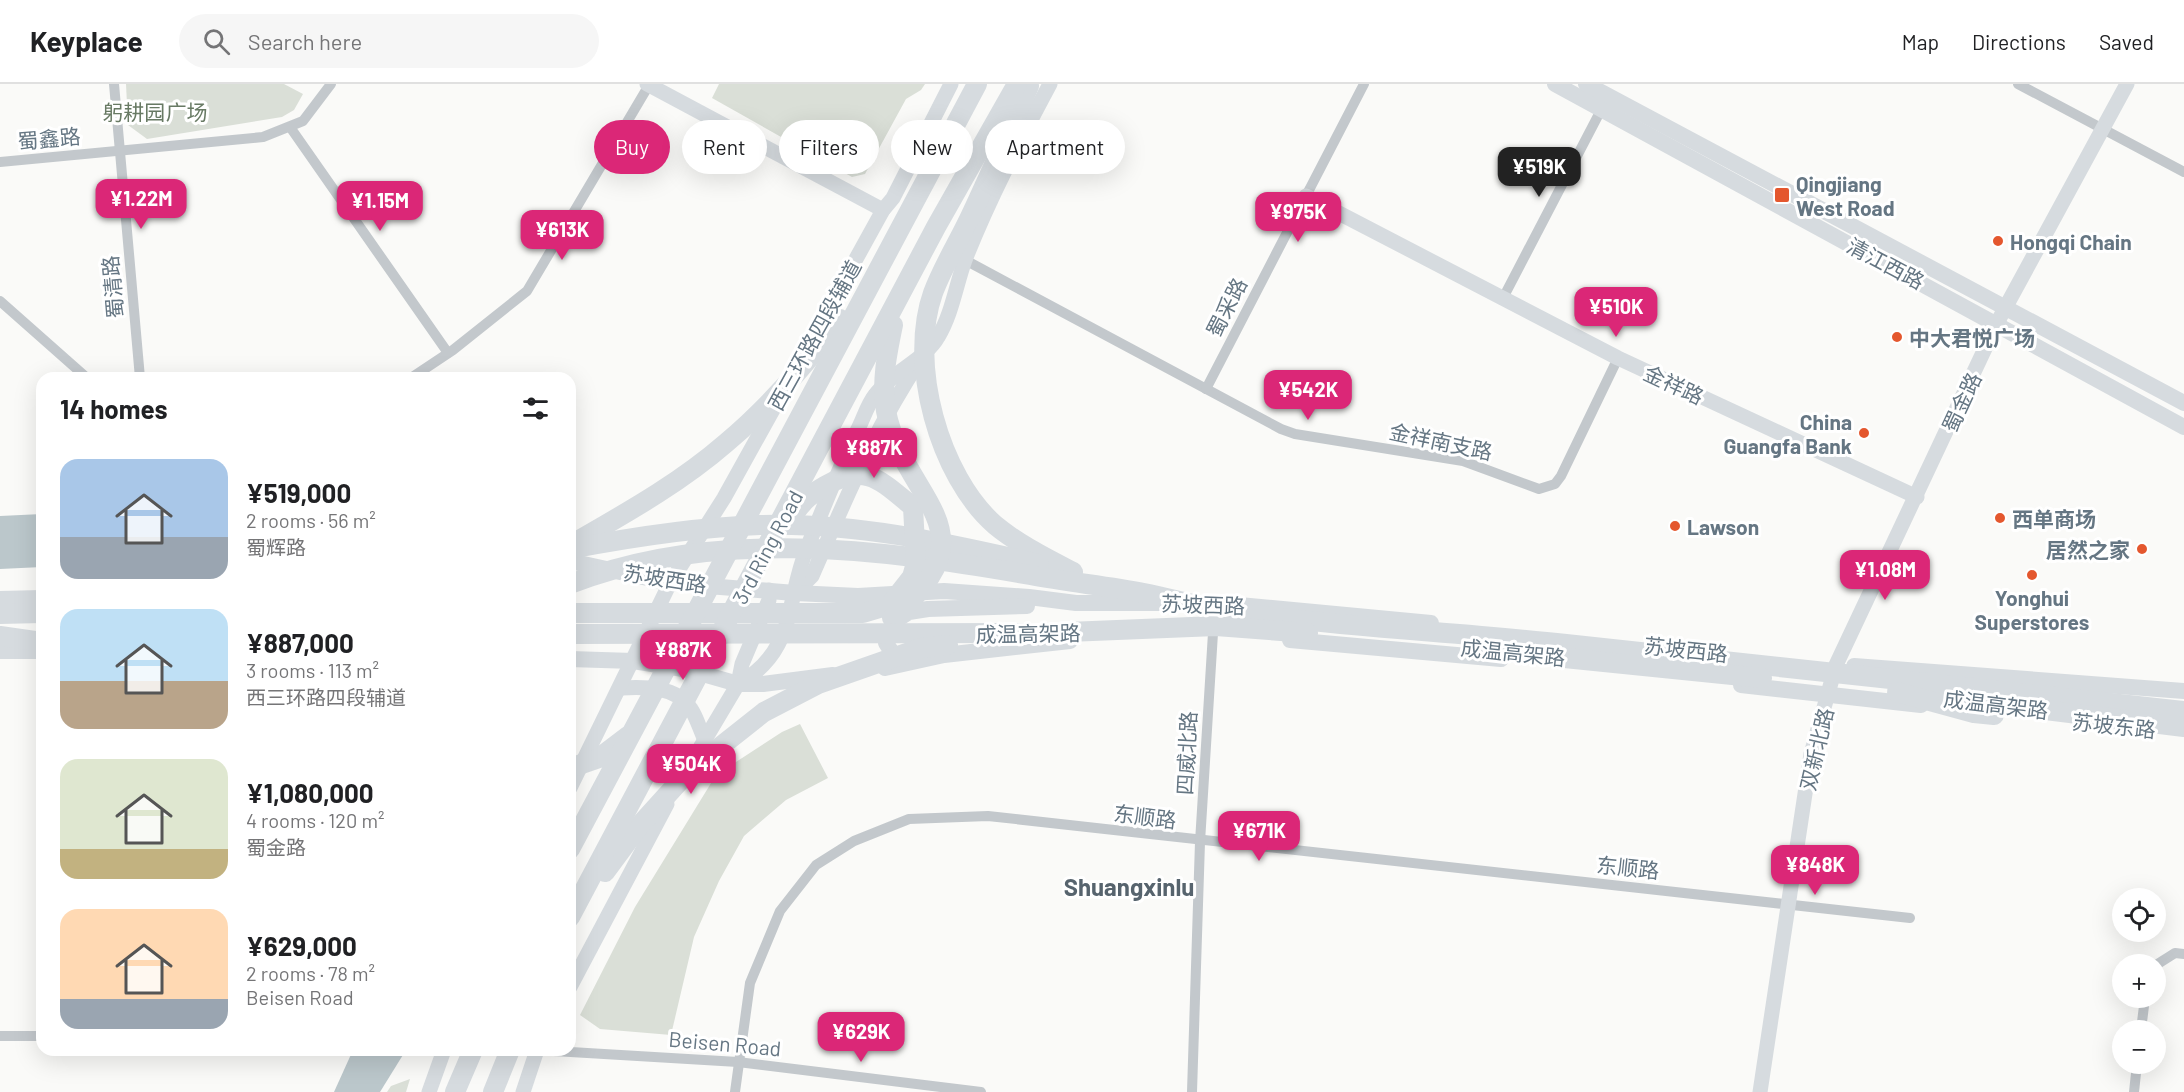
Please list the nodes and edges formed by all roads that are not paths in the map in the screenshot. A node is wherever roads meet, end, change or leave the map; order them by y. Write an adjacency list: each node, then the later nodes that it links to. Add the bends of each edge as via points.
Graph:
1 (114, 84): 17 (street, 蜀清路)
2 (331, 84): 15 (street, 蜀鑫路, via 303,121)
3 (951, 84): 21 (main road, 西三环路四段辅道, via 893,198)
4 (976, 84): 23 (highway, 3rd Ring Road)
5 (1017, 84): 26 (highway, 3rd Ring Road)
6 (1029, 84): 22 (highway)
7 (1050, 84): 22 (main road)
8 (1364, 84): 20 (street, 蜀采路)
9 (1555, 84): 14 (main road, 清江西路)
10 (1586, 84): 14 (main road, 清江西路)
11 (2018, 84): 16 (street)
12 (2127, 84): 16 (main road, 蜀金路)
13 (648, 85): 21 (main road); 29 (street, via 528,291)
14 (1608, 96): 24 (street); 27 (main road, 清江西路); 28 (main road, 清江西路)
15 (290, 127): 17 (street, 蜀鑫路, via 263,137); 29 (street)
16 (2102, 129): 19 (street); 27 (main road, 蜀金路)
17 (119, 151): 18 (street, 蜀鑫路); 32 (street, 蜀清路)
18 (0, 162)
19 (2184, 172)
20 (1306, 196): 24 (main road, 金祥路); 34 (street, 蜀采路)
21 (883, 210): 44 (main road, 西三环路四段辅道, via 754,445)
22 (961, 252): 34 (street, 金祥南支路); 42 (highway, via 933,294 927,322 926,377 933,418 948,456 973,500 994,524); 47 (main road, via 938,338 917,359 898,370 874,396 802,561)
23 (875, 274): 38 (highway, via 806,364 727,443 638,507); 79 (highway, 3rd Ring Road)
24 (1502, 300): 30 (main road, 金祥路)
25 (0, 301): 31 (street)
26 (898, 303): 41 (highway, 3rd Ring Road); 60 (highway, via 884,370 886,411 902,458 934,508 943,542 929,581 899,612 892,618)
27 (2006, 308): 28 (main road, 蜀金路); 35 (main road, 清江西路)
28 (1997, 323): 36 (main road, 清江西路); 37 (main road, 蜀金路)
29 (448, 353): 33 (street)
30 (1618, 358): 34 (street, 金祥南支路, via 1561,476 1555,484 1539,489 1463,461 1295,434); 37 (main road, 金祥路)
31 (80, 372)
32 (139, 372)
33 (420, 372)
34 (1206, 389)
35 (2184, 403)
36 (2184, 427)
37 (1917, 497): 69 (main road, 蜀金路)
38 (576, 543)
39 (576, 546): 42 (highway, via 761,525 838,529 924,539)
40 (576, 562): 44 (main road, 苏坡西路)
41 (756, 568): 51 (highway, via 805,498 844,475 868,476 883,482 913,507 916,563 912,577 890,605 881,608 863,613); 88 (highway, 3rd Ring Road)
42 (1073, 572): 46 (highway)
43 (576, 582): 46 (highway, via 666,560 793,548 871,551)
44 (670, 583): 45 (main road, 苏坡西路); 67 (main road, 西三环路四段辅道)
45 (769, 590): 47 (main road, 苏坡西路); 70 (main road, via 769,600 742,664)
46 (1140, 592): 71 (highway, 成温高架路, via 1228,611)
47 (795, 593): 50 (main road, 苏坡西路, via 858,596 944,591); 70 (main road, via 786,628 771,657 759,672)
48 (36, 598): 49 (main road)
49 (0, 599)
50 (1076, 603): 68 (main road, via 909,612 898,619 887,634 886,643 893,654); 69 (main road, 苏坡西路, via 1274,606)
51 (576, 613)
52 (0, 614): 53 (highway)
53 (36, 614)
54 (0, 628): 55 (highway)
55 (36, 628)
56 (1043, 633): 60 (highway, 成温高架路); 74 (highway, 成温高架路, via 1216,626 1350,635); 89 (highway, via 921,648 818,684 764,712 687,773 639,826)
57 (1213, 633): 68 (main road, 苏坡西路, via 1029,644); 75 (main road, 苏坡西路, via 1557,664); 86 (street, 四威北路)
58 (576, 634): 59 (highway)
59 (603, 635): 60 (highway, 成温高架路); 62 (highway)
60 (838, 635)
61 (0, 636): 63 (highway)
62 (576, 640)
63 (36, 641)
64 (0, 651): 65 (main road)
65 (36, 651)
66 (576, 659): 67 (main road, 苏坡西路)
67 (633, 661): 70 (main road, 苏坡西路, via 689,670); 72 (main road, 西三环路四段辅道)
68 (909, 663): 70 (main road, 苏坡西路, via 875,671)
69 (1836, 664): 73 (main road, 苏坡东路); 75 (main road, 蜀金路)
70 (738, 684): 82 (main road)
71 (1932, 684): 76 (highway, via 2018,683); 77 (highway, 成温高架路)
72 (620, 688): 82 (main road, via 659,689 676,696 690,708); 84 (main road, 西三环路四段辅道)
73 (2184, 691)
74 (1897, 692): 78 (highway, 成温高架路); 81 (highway, via 1974,713)
75 (1829, 696): 80 (main road, 苏坡东路); 87 (main road, 双新北路)
76 (2184, 698)
77 (2184, 711)
78 (2184, 727)
79 (633, 733): 83 (highway, via 599,758); 85 (highway, 3rd Ring Road)
80 (2184, 733)
81 (2184, 738)
82 (705, 740): 93 (main road, via 659,817)
83 (576, 766)
84 (576, 776)
85 (576, 838)
86 (1200, 842): 87 (street, 东顺路); 101 (street, 东顺路, via 988,816 909,819 855,840 816,865 780,910 750,983); 109 (street, 四威北路)
87 (1792, 903): 90 (street, 东顺路); 110 (main road, 双新北路); 111 (main road, 双新北路)
88 (576, 908)
89 (576, 911)
90 (1910, 918)
91 (2184, 954): 92 (street, via 2175,953)
92 (2166, 959)
93 (576, 976)
94 (0, 1036): 95 (street)
95 (36, 1036)
96 (576, 1052): 101 (street, Beisen Road)
97 (442, 1056): 103 (main road)
98 (471, 1056): 104 (highway)
99 (508, 1056): 105 (highway)
100 (535, 1056): 106 (main road)
101 (738, 1062): 107 (street, 东顺路); 108 (street, Beisen Road)
102 (2136, 1074): 112 (street)
103 (429, 1092)
104 (456, 1092)
105 (493, 1092)
106 (523, 1092)
107 (735, 1092)
108 (981, 1092)
109 (1192, 1092)
110 (1760, 1092)
111 (1770, 1092)
112 (2134, 1092)

